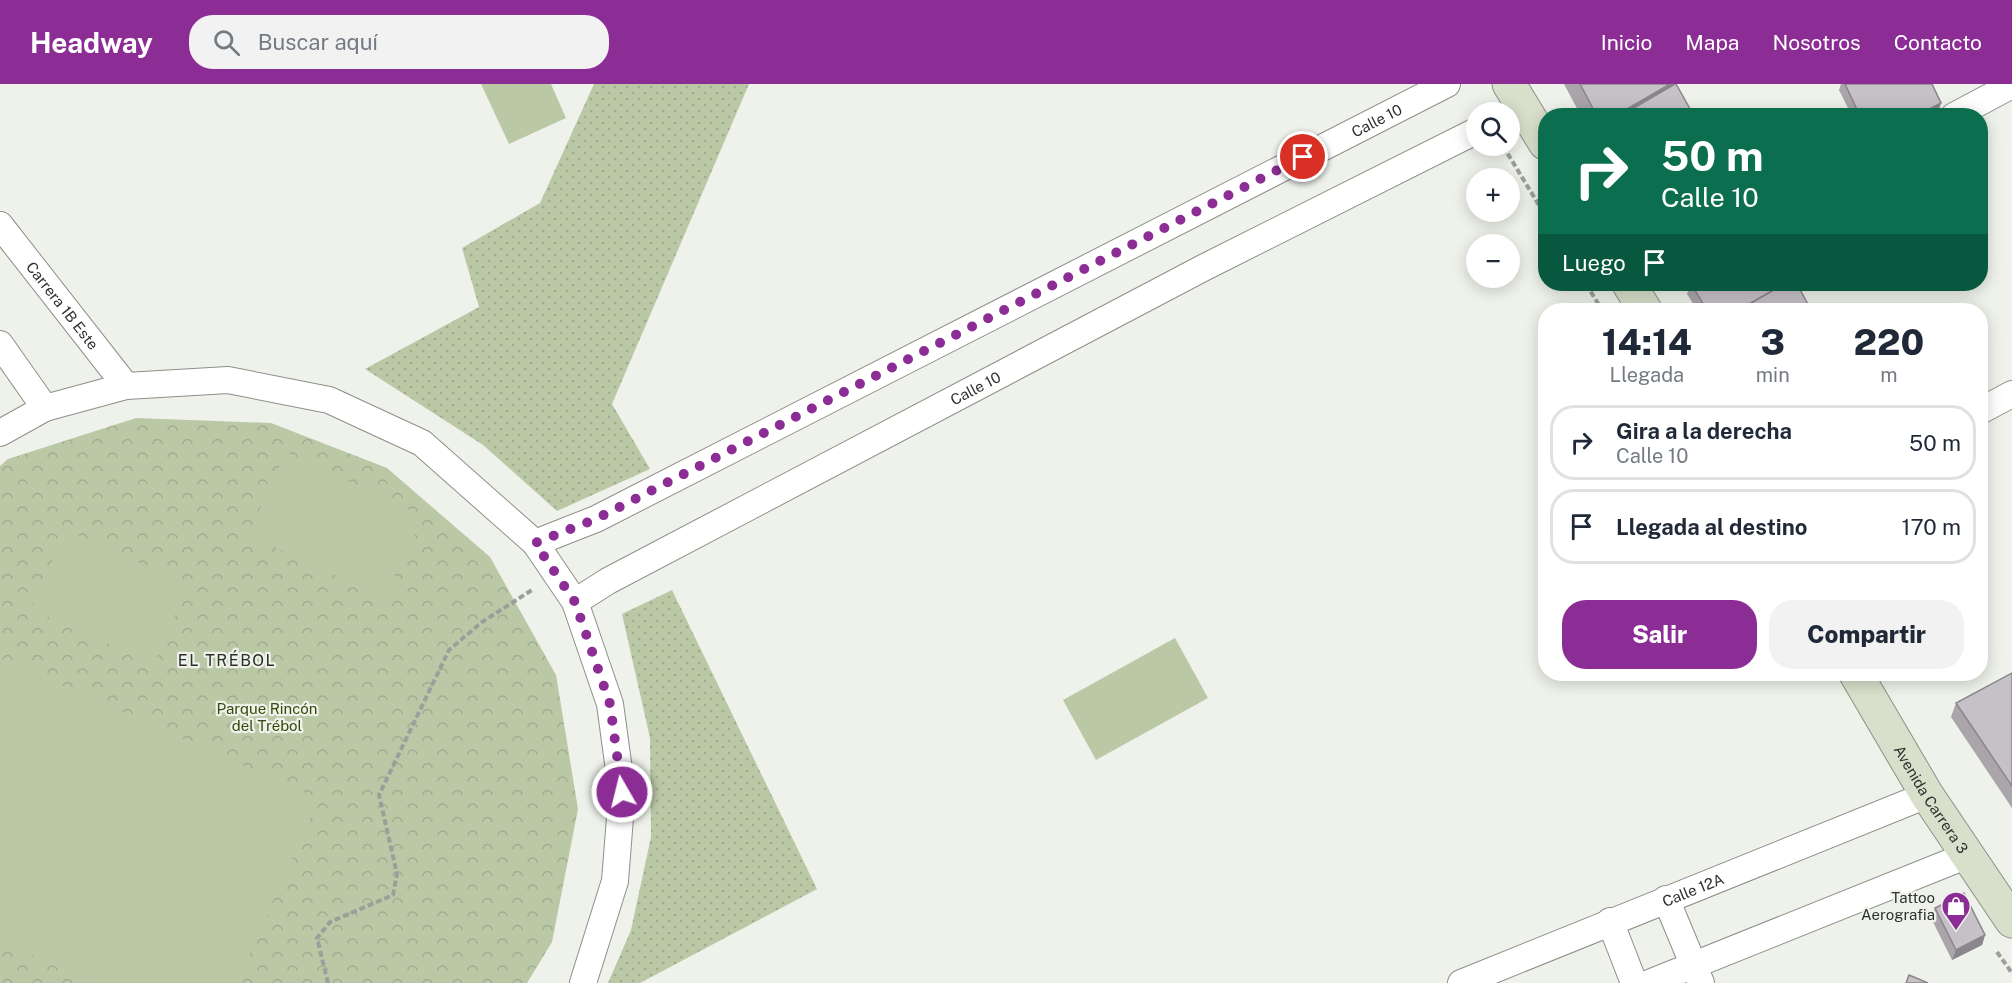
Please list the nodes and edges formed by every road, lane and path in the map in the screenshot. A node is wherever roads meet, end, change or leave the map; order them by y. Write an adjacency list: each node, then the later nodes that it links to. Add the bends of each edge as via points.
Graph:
1 (1447, 84): 16 (street, Calle 10, via 596,519)
2 (2012, 85): 3 (street)
3 (1969, 108)
4 (1520, 110): 5 (main road)
5 (1538, 134)
6 (1466, 136): 18 (street, Calle 10, via 1205,267 608,581)
7 (1509, 156): 8 (path)
8 (1538, 204)
9 (0, 225): 11 (street, Carrera 1B Este)
10 (0, 344): 14 (street)
11 (126, 386): 14 (street); 16 (street, via 228,380 330,400 423,443)
12 (2012, 394): 13 (street)
13 (1988, 407)
14 (45, 408): 15 (street)
15 (0, 433)
16 (535, 543): 17 (street)
17 (555, 575): 18 (street); 26 (path, via 482,622 449,650 379,795 397,874 393,895 330,922 317,938)
18 (575, 602): 27 (street, via 610,704 622,792 615,881)
19 (1860, 681): 20 (main road, Avenida Carrera 3)
20 (1927, 795): 21 (main road, Avenida Carrera 3); 22 (street, Calle 12A)
21 (1968, 855): 24 (main road, Avenida Carrera 3); 25 (street)
22 (1666, 898): 23 (street, Calle 12A); 25 (street)
23 (1610, 921): 28 (street, Calle 12A); 29 (street)
24 (2012, 921)
25 (1697, 974): 30 (street)
26 (328, 983)
27 (583, 983)
28 (1461, 983)
29 (1634, 983)
30 (1649, 983)

